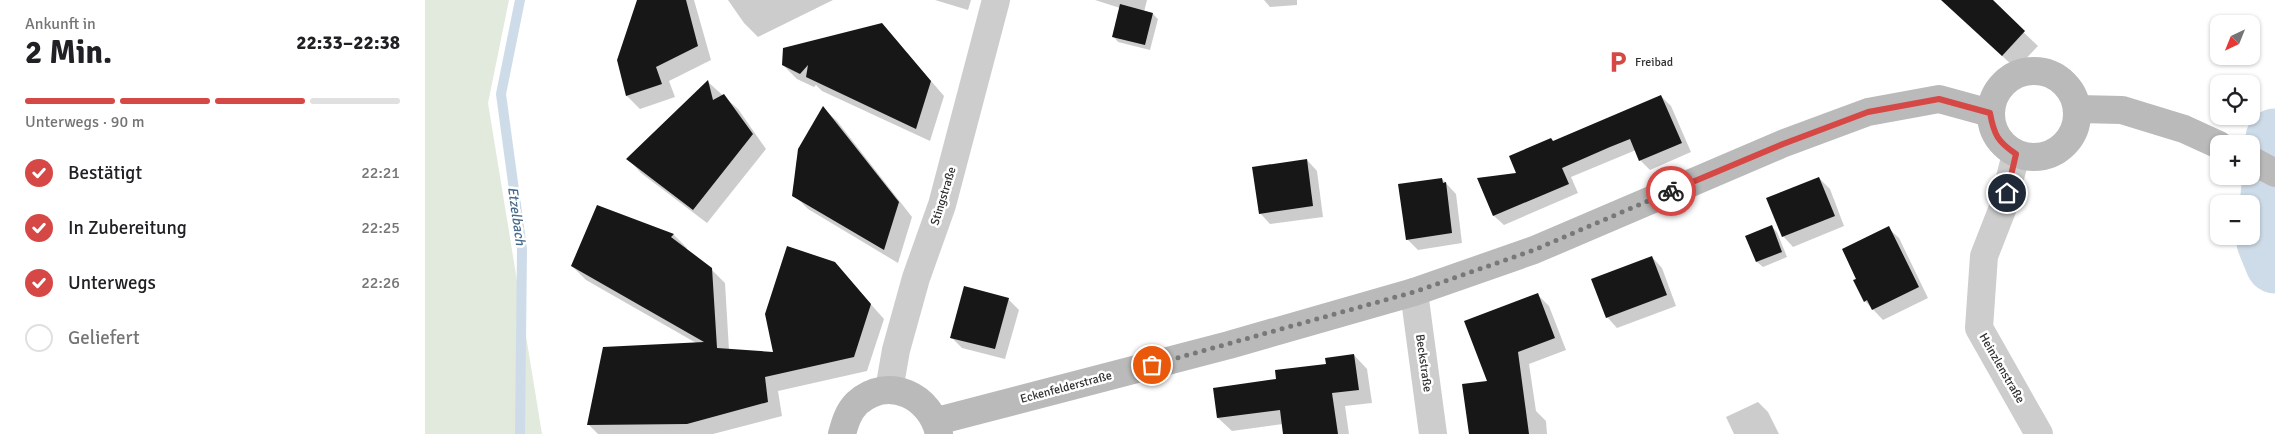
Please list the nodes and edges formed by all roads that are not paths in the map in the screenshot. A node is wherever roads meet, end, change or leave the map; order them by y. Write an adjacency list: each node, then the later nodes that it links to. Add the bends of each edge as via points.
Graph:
1 (996, 0): 9 (street, Stingstraße, via 942,205 916,278 896,350)
2 (2078, 109): 3 (main road, via 2069,88 2052,74 2030,70 2014,74 2001,84 1993,98); 4 (main road, via 2122,110 2184,129); 5 (main road, via 2075,127 2067,143 2052,154 2034,157)
3 (1990, 113): 5 (main road, via 1993,130 2002,144); 8 (main road, Eckenfelderstraße, via 1939,99 1868,112 1783,144 1534,250)
4 (2210, 141)
5 (2016, 154): 11 (street, Heinzlenstraße, via 2002,210 1984,256 1979,328)
6 (2260, 165): 7 (main road)
7 (2275, 173)
8 (1414, 292): 10 (main road, Eckenfelderstraße); 13 (street, Beckstraße)
9 (889, 390): 10 (main road, via 918,398 929,408); 12 (main road, via 872,394 857,404 847,418)
10 (938, 428)
11 (2032, 432)
12 (842, 434)
13 (1433, 434)

